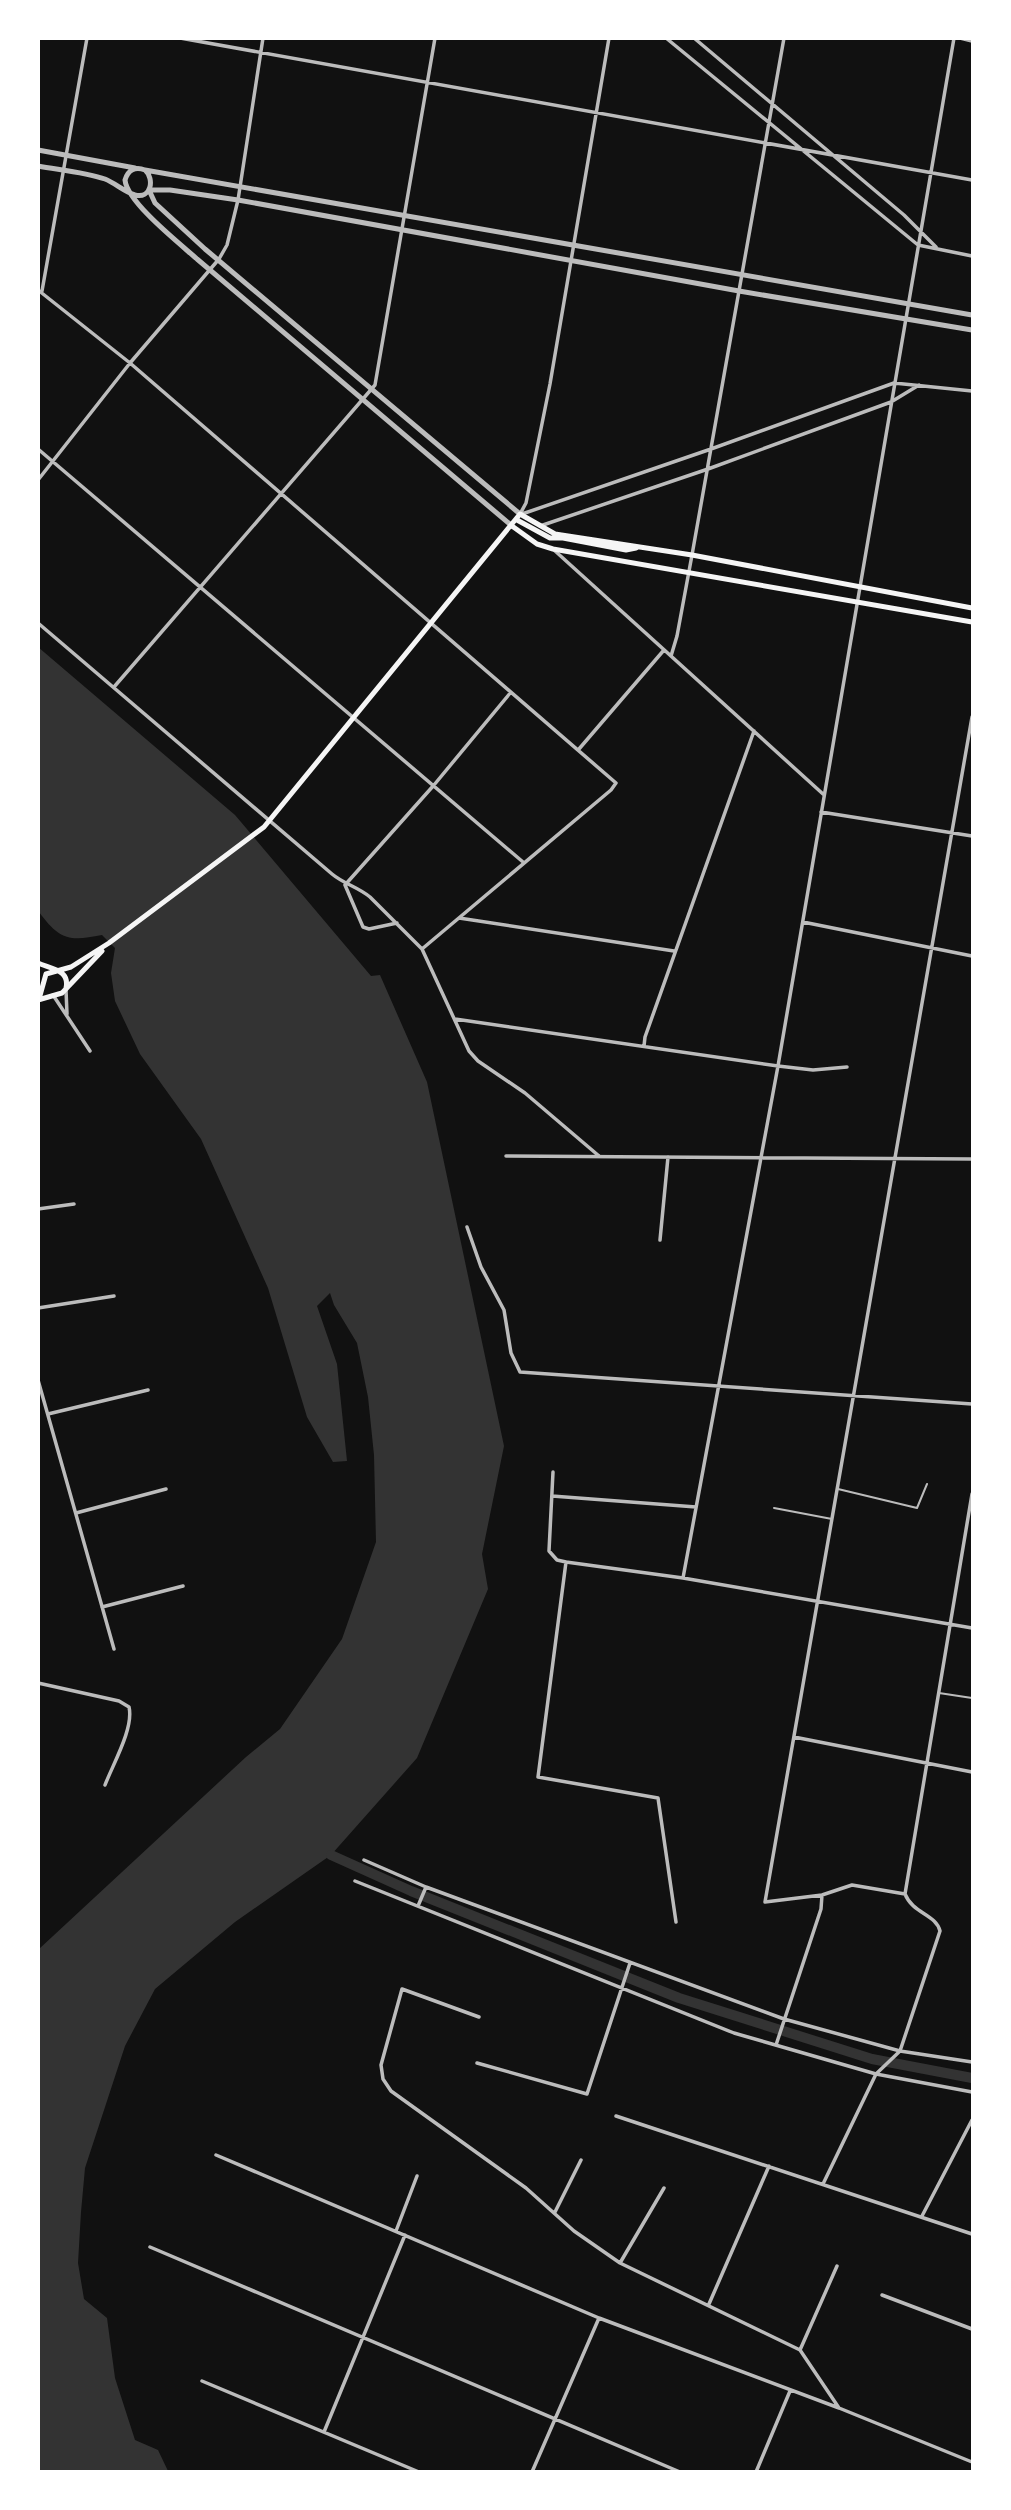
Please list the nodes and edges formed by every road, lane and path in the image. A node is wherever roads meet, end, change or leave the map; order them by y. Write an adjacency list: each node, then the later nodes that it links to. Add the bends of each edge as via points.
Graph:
1 (87, 38): 21 (street)
2 (180, 38): 12 (street)
3 (263, 38): 12 (street)
4 (435, 38): 13 (street)
5 (609, 38): 15 (street)
6 (666, 38): 16 (street)
7 (694, 38): 14 (street)
8 (783, 38): 14 (street)
9 (954, 38): 26 (street)
10 (960, 38): 11 (street)
11 (972, 41)
12 (261, 53): 13 (street); 28 (street)
13 (427, 83): 15 (street); 32 (street)
14 (772, 104): 16 (street); 20 (street)
15 (596, 113): 17 (street); 36 (street)
16 (769, 122): 17 (street); 19 (street)
17 (765, 143): 19 (street); 42 (street)
18 (38, 150): 21 (street)
19 (805, 150): 20 (street); 35 (street)
20 (834, 155): 26 (street); 33 (street)
21 (66, 156): 23 (street); 24 (street)
22 (38, 166): 24 (street)
23 (135, 168): 25 (street); 30 (street, via 125,180)
24 (63, 170): 30 (street); 43 (street)
25 (145, 170): 28 (street); 29 (street, via 152,179)
26 (930, 173): 27 (street); 33 (street)
27 (972, 180)
28 (240, 187): 31 (street); 32 (street)
29 (149, 190): 30 (street, via 139,195); 31 (street); 39 (street, via 159,206)
30 (128, 191): 41 (street)
31 (238, 200): 34 (street); 39 (street)
32 (404, 216): 34 (street); 36 (street)
33 (920, 229): 35 (street); 37 (street)
34 (402, 230): 40 (street); 52 (street)
35 (918, 244): 37 (street); 45 (street)
36 (573, 246): 40 (street); 42 (street)
37 (937, 249): 38 (street)
38 (972, 256)
39 (219, 259): 41 (street); 52 (street)
40 (571, 260): 44 (street); 62 (street, via 527,503)
41 (210, 270): 49 (street); 54 (street)
42 (742, 275): 44 (street); 45 (street)
43 (40, 291): 49 (street)
44 (739, 291): 47 (street); 57 (street)
45 (908, 304): 46 (street); 47 (street)
46 (972, 315)
47 (905, 318): 48 (street); 50 (street)
48 (972, 330)
49 (130, 363): 58 (street); 61 (street)
50 (894, 383): 51 (street); 55 (street); 57 (street)
51 (921, 384): 53 (street); 55 (street)
52 (371, 391): 54 (street); 62 (street)
53 (972, 391)
54 (363, 400): 61 (street); 63 (street)
55 (891, 402): 59 (street); 70 (street)
56 (38, 449): 58 (street)
57 (711, 449): 59 (street); 62 (street)
58 (55, 462): 60 (street); 69 (street)
59 (708, 469): 64 (street); 67 (street)
60 (38, 480)
61 (281, 495): 69 (street); 75 (street)
62 (519, 517): 63 (main road); 64 (main road); 65 (main road, via 550,538 626,550)
63 (512, 526): 66 (main road); 75 (main road)
64 (539, 526): 65 (main road, via 555,534)
65 (639, 547): 67 (main road)
66 (553, 549): 68 (main road); 76 (street)
67 (692, 555): 68 (street); 70 (main road)
68 (690, 571): 71 (main road); 77 (street)
69 (202, 586): 78 (street); 80 (street)
70 (859, 587): 71 (street); 72 (main road)
71 (857, 600): 73 (main road); 85 (street)
72 (972, 608)
73 (972, 622)
74 (38, 623): 78 (street)
75 (431, 624): 79 (street); 80 (main road)
76 (664, 650): 77 (street); 83 (street)
77 (671, 656): 82 (street)
78 (114, 687): 87 (street)
79 (511, 692): 83 (street); 84 (street)
80 (354, 717): 84 (street); 87 (main road)
81 (972, 717): 88 (street)
82 (754, 731): 85 (street); 98 (street)
83 (579, 749): 90 (street, via 616,783)
84 (434, 785): 90 (street); 91 (street)
85 (824, 794): 86 (street)
86 (821, 811): 88 (street); 93 (street)
87 (270, 819): 91 (street); 95 (main road)
88 (951, 832): 89 (street); 96 (street)
89 (972, 836)
90 (523, 862): 92 (street)
91 (345, 885): 94 (street, via 365,893); 94 (street, via 363,927)
92 (458, 918): 97 (street); 98 (street)
93 (802, 922): 96 (street); 110 (street)
94 (397, 923): 97 (street)
95 (109, 943): 101 (main road); 103 (main road)
96 (932, 947): 99 (street); 116 (street)
97 (422, 949): 107 (street)
98 (674, 951): 108 (street)
99 (972, 956)
100 (38, 962): 101 (main road)
101 (58, 971): 102 (main road); 103 (main road, via 66,978)
102 (41, 980): 104 (main road); 105 (main road)
103 (66, 988): 104 (main road); 106 (street)
104 (53, 995): 105 (main road); 106 (street)
105 (39, 999)
106 (67, 1016): 109 (street)
107 (455, 1019): 108 (street); 113 (street, via 478,1061 525,1093)
108 (645, 1046): 110 (street)
109 (90, 1051)
110 (778, 1066): 111 (street); 115 (street)
111 (847, 1067)
112 (506, 1156): 113 (street)
113 (599, 1156): 114 (street)
114 (668, 1157): 115 (street); 121 (street)
115 (762, 1157): 116 (street); 125 (street)
116 (894, 1158): 117 (street); 127 (street)
117 (972, 1159)
118 (74, 1204): 119 (street)
119 (38, 1209)
120 (467, 1227): 125 (street, via 504,1310 511,1353 520,1372)
121 (660, 1240)
122 (114, 1296): 123 (street)
123 (38, 1308)
124 (38, 1380): 129 (street)
125 (718, 1387): 127 (street); 137 (street)
126 (148, 1390): 129 (street)
127 (853, 1396): 128 (street); 133 (street)
128 (972, 1404)
129 (48, 1414): 139 (street)
130 (553, 1472): 135 (street)
131 (927, 1483): 133 (lane, via 916,1508)
132 (166, 1489): 139 (street)
133 (838, 1489): 140 (street)
134 (972, 1494): 136 (street)
135 (552, 1496): 137 (street); 141 (street, via 549,1550 557,1560)
136 (972, 1500): 146 (street)
137 (696, 1507): 142 (street)
138 (775, 1508): 140 (lane)
139 (76, 1513): 145 (street)
140 (833, 1519): 144 (street)
141 (566, 1562): 142 (street); 162 (street, via 538,1777 658,1798)
142 (683, 1578): 144 (street)
143 (183, 1586): 145 (street)
144 (818, 1602): 146 (street); 152 (street)
145 (102, 1607): 148 (street)
146 (951, 1624): 147 (street); 150 (street)
147 (972, 1628)
148 (114, 1648)
149 (38, 1683): 155 (street, via 129,1707 128,1727)
150 (938, 1693): 151 (lane); 153 (street)
151 (972, 1698)
152 (794, 1737): 153 (street); 160 (street, via 765,1902)
153 (925, 1764): 154 (street); 159 (street)
154 (972, 1772)
155 (105, 1785)
156 (364, 1860): 158 (street)
157 (355, 1881): 161 (street)
158 (426, 1886): 161 (street); 163 (street)
159 (905, 1894): 160 (street, via 852,1885); 168 (street, via 908,1903 938,1924 938,1938)
160 (822, 1895): 166 (street)
161 (418, 1906): 164 (street)
162 (676, 1922)
163 (631, 1963): 164 (street); 166 (street)
164 (621, 1989): 167 (street); 170 (street, via 587,2094)
165 (479, 2017): 181 (street, via 402,1989 381,2065 385,2085)
166 (784, 2019): 167 (street); 168 (street)
167 (776, 2045): 171 (street)
168 (900, 2051): 169 (street); 171 (street)
169 (972, 2062)
170 (478, 2063)
171 (876, 2074): 172 (street); 179 (street)
172 (972, 2092)
173 (616, 2116): 177 (street)
174 (972, 2120): 182 (street)
175 (216, 2155): 183 (street)
176 (580, 2160): 181 (street)
177 (769, 2166): 179 (street); 190 (street)
178 (417, 2176): 183 (street)
179 (823, 2183): 182 (street)
180 (664, 2188): 187 (street)
181 (555, 2212): 187 (street)
182 (922, 2216): 184 (street)
183 (396, 2231): 185 (street)
184 (972, 2234)
185 (405, 2235): 191 (street); 193 (street)
186 (150, 2248): 193 (street)
187 (620, 2263): 190 (street)
188 (836, 2266): 194 (street)
189 (882, 2295): 192 (street)
190 (709, 2304): 194 (street)
191 (599, 2318): 196 (street); 198 (street)
192 (972, 2329)
193 (363, 2337): 198 (street); 199 (street)
194 (800, 2350): 197 (street)
195 (202, 2381): 199 (street)
196 (790, 2391): 197 (street); 205 (street)
197 (839, 2408): 200 (street)
198 (555, 2419): 201 (street); 203 (street)
199 (324, 2432): 202 (street)
200 (972, 2462)
201 (669, 2469): 204 (street)
202 (419, 2472)
203 (532, 2472)
204 (680, 2472)
205 (756, 2472)

